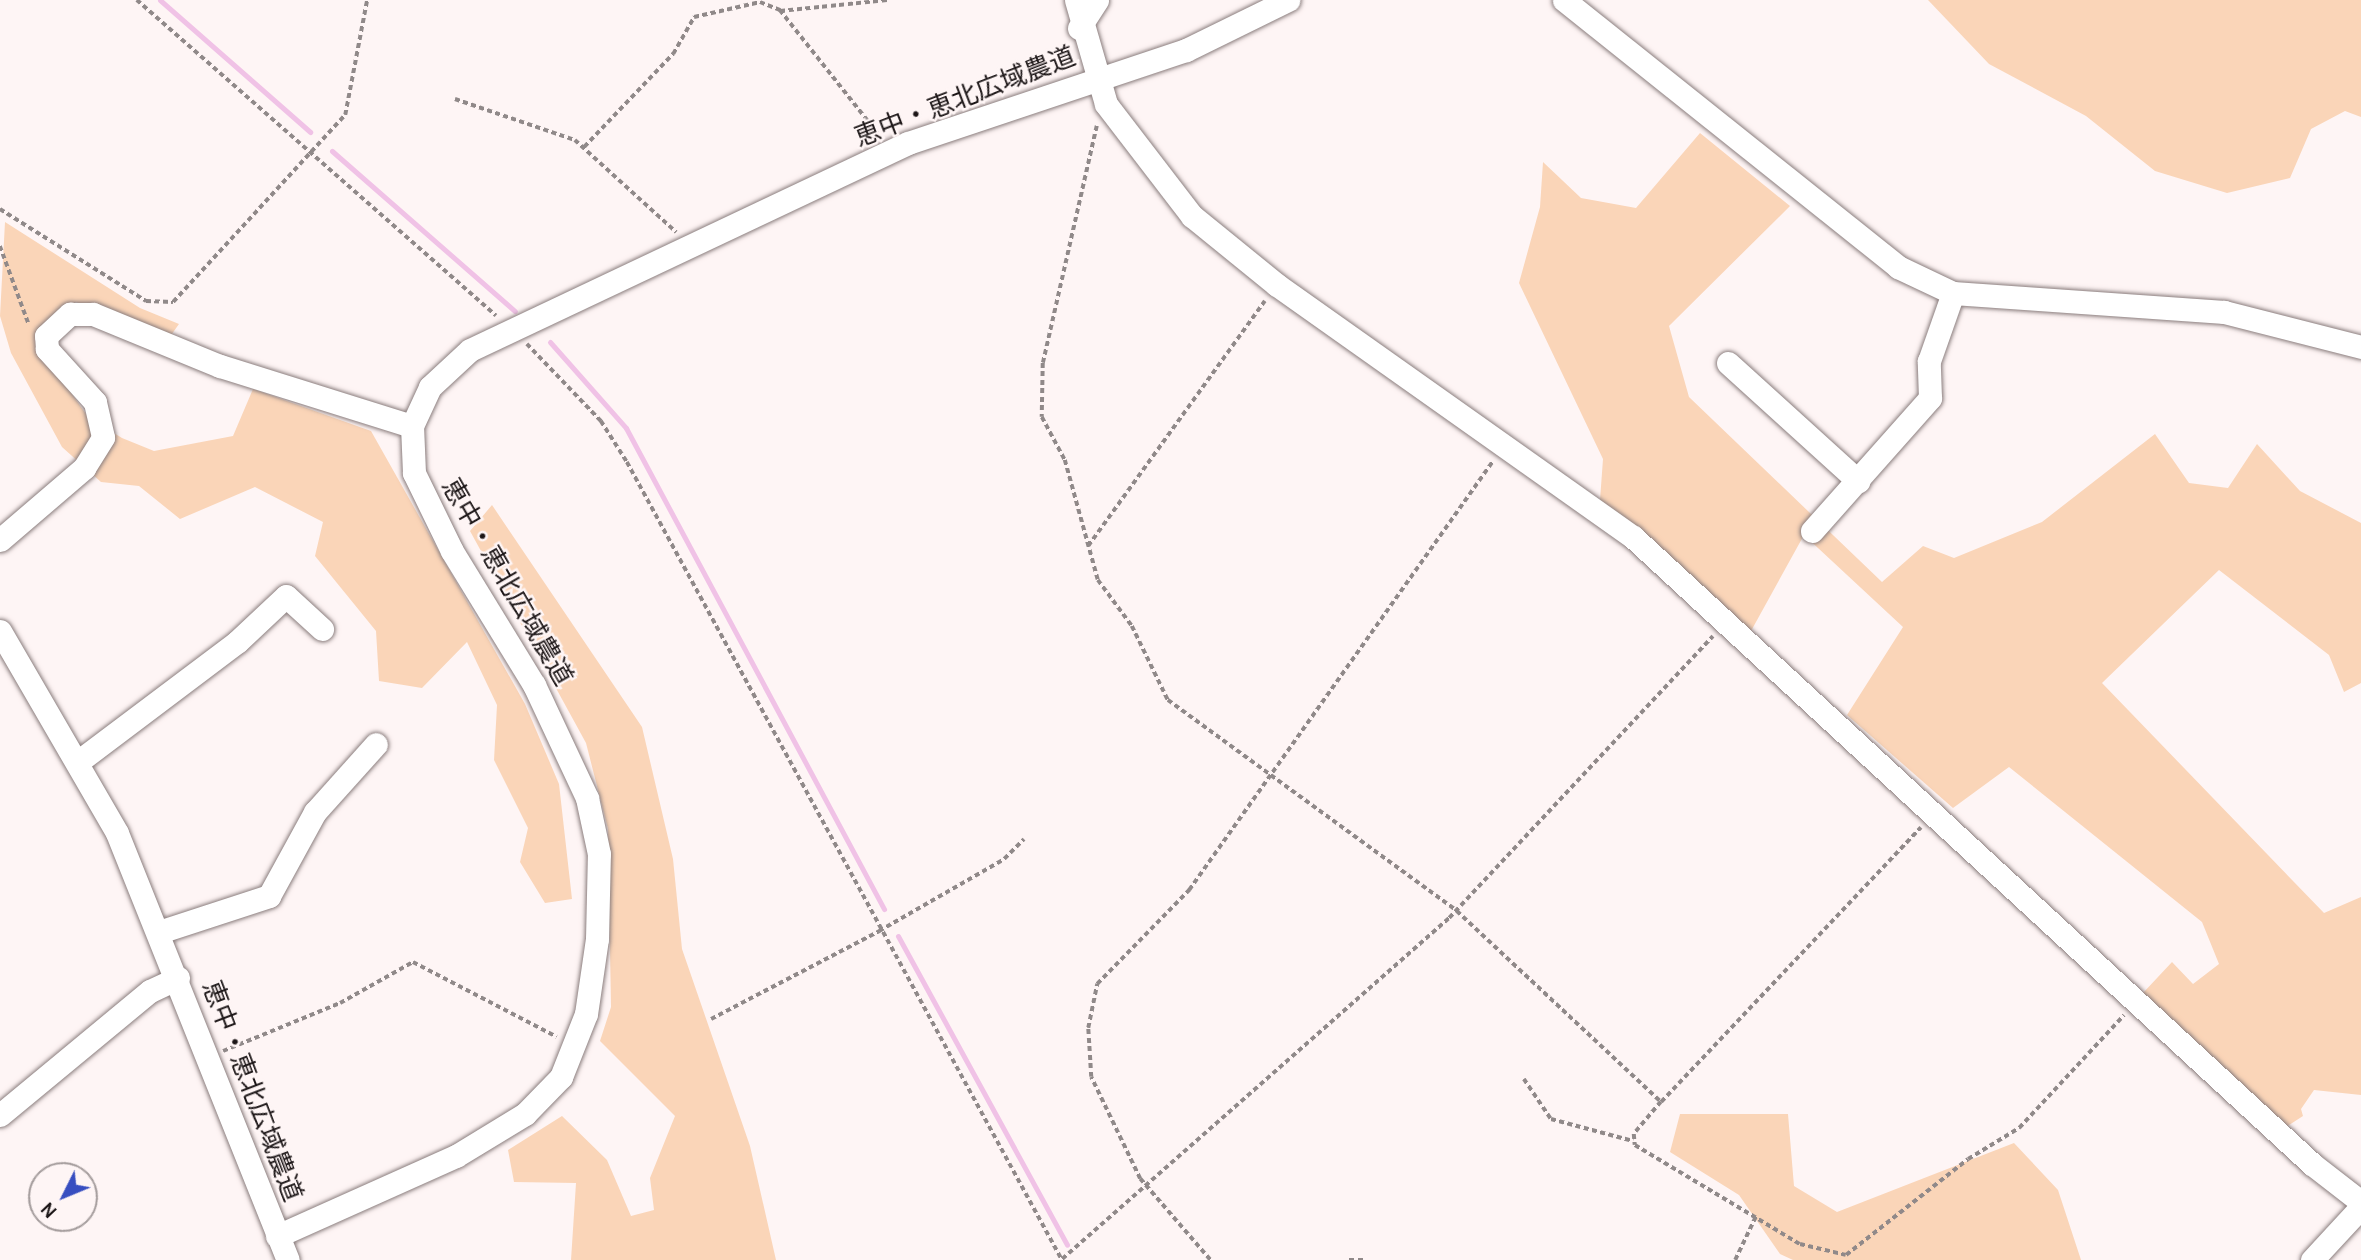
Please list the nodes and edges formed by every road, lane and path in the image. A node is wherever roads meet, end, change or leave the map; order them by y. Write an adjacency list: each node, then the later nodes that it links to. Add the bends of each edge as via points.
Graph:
1 (137, 0): 15 (path)
2 (367, 0): 15 (path, via 345,115)
3 (889, 0): 8 (path)
4 (1076, 0): 9 (street)
5 (1097, 0): 9 (street)
6 (1288, 0): 10 (street, 恵中・恵北広域農道, via 1186,50)
7 (1564, 0): 20 (street, via 1898,267)
8 (780, 11): 13 (path, via 760,2 694,16 673,54); 14 (path)
9 (1079, 28): 10 (street)
10 (1094, 78): 12 (street); 14 (street, 恵中・恵北広域農道)
11 (455, 99): 13 (path, via 542,125)
12 (1106, 104): 19 (street, via 1192,216); 30 (path, via 1041,392 1042,417 1065,460)
13 (584, 147): 18 (path)
14 (892, 151): 18 (street, 恵中・恵北広域農道)
15 (310, 154): 16 (path, via 164,306 146,301); 21 (path)
16 (0, 209)
17 (0, 246): 22 (path, via 24,321)
18 (690, 246): 21 (street, 恵中・恵北広域農道)
19 (1277, 285): 26 (street); 30 (path)
20 (1953, 293): 23 (street, via 2224,312); 27 (street, via 1929,361 1930,398)
21 (513, 330): 25 (street, 恵中・恵北広域農道, via 442,374); 40 (path, via 601,421 627,462)
22 (46, 336): 25 (street, via 61,318 93,314 220,366); 29 (street, via 47,349 95,402 103,437 84,468)
23 (2361, 347)
24 (1728, 363): 27 (street)
25 (412, 426): 45 (street, 恵中・恵北広域農道, via 414,473 425,502 534,685 587,798 599,854 597,939)
26 (1505, 445): 31 (street, via 1633,537); 36 (path)
27 (1858, 481): 28 (street)
28 (1812, 531)
29 (0, 540)
30 (1088, 546): 36 (path, via 1098,580 1132,626 1168,700)
31 (1727, 621): 37 (street); 39 (path)
32 (321, 629): 35 (street, via 286,596 237,642)
33 (0, 631): 35 (street, 恵中・恵北広域農道)
34 (376, 744): 41 (street, via 315,812 269,897)
35 (79, 761): 41 (street, 恵中・恵北広域農道)
36 (1270, 774): 39 (path); 51 (path, via 1189,890 1097,984 1090,1003 1091,1077)
37 (1934, 813): 43 (street); 48 (path)
38 (1024, 839): 40 (path, via 1004,859)
39 (1457, 911): 48 (path); 51 (path)
40 (879, 931): 44 (path); 56 (path)
41 (159, 932): 42 (street, 恵中・恵北広域農道)
42 (178, 978): 46 (street, 恵中・恵北広域農道); 49 (street, via 150,991)
43 (2135, 1000): 52 (street); 53 (path, via 2020,1128 1968,1159 1855,1250 1838,1256 1817,1251)
44 (711, 1019)
45 (575, 1044): 46 (path, via 413,962 340,1003); 54 (street, 恵中・恵北広域農道, via 545,1095 502,1130)
46 (208, 1057): 54 (street, 恵中・恵北広域農道)
47 (1524, 1079): 50 (path, via 1551,1119)
48 (1661, 1102): 50 (path)
49 (0, 1115)
50 (1633, 1141): 53 (path)
51 (1146, 1185): 56 (path); 57 (path)
52 (2361, 1204): 61 (street)
53 (1756, 1216): 60 (path)
54 (277, 1236): 55 (street, 恵中・恵北広域農道)
55 (288, 1260)
56 (1061, 1260)
57 (1210, 1260)
58 (1349, 1260): 59 (path)
59 (1363, 1260)
60 (1735, 1260)
61 (2312, 1260)

